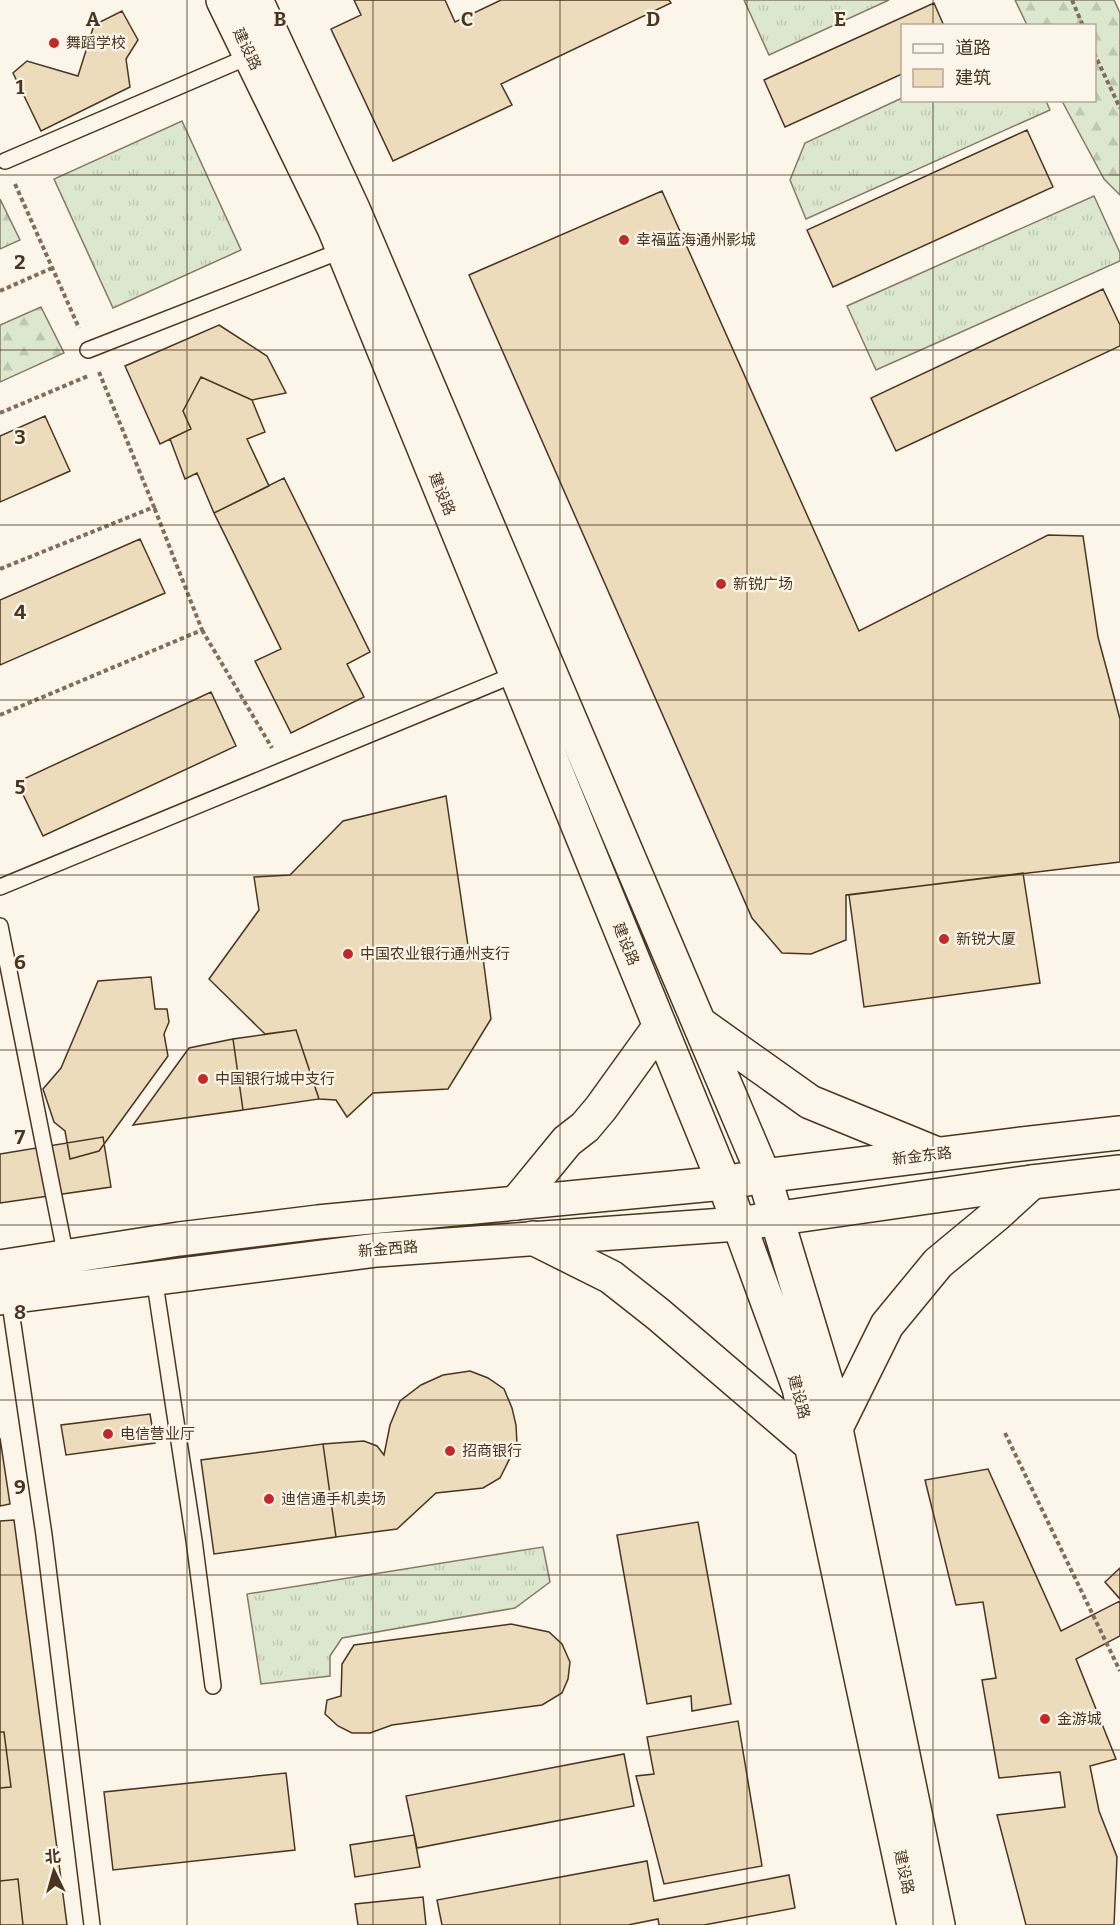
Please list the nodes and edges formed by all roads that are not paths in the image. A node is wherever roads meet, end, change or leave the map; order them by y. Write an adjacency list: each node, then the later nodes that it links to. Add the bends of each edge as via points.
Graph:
1 (224, 0): 3 (street, 建设路)
2 (256, 0): 10 (street, 建设路, via 353,209)
3 (250, 56): 4 (lane); 5 (street, 建设路)
4 (5, 161)
5 (343, 250): 6 (lane); 7 (street, 建设路)
6 (88, 350)
7 (516, 674): 8 (lane); 11 (street, 建设路)
8 (0, 887)
9 (0, 926): 22 (lane)
10 (699, 1023): 13 (street, via 810,1102); 15 (street, 建设路)
11 (660, 1026): 17 (street, 建设路); 18 (street, via 601,1108 567,1141)
12 (1120, 1133): 13 (street, 新金东路)
13 (937, 1154): 15 (street, 新金东路)
14 (1120, 1172): 16 (street)
15 (764, 1176): 17 (street, 新金东路); 19 (street, 建设路)
16 (1032, 1182): 19 (street); 25 (street, via 938,1263 887,1325)
17 (724, 1183): 18 (street); 20 (street, 建设路)
18 (516, 1203): 22 (street, via 179,1239)
19 (777, 1219): 20 (street, 新金西路); 25 (street, 建设路, via 827,1385)
20 (738, 1224): 21 (street, 新金西路); 25 (street, 建设路, via 799,1388)
21 (534, 1238): 23 (street, 新金西路, via 377,1250); 25 (street, via 611,1277 711,1359)
22 (66, 1257): 24 (street)
23 (154, 1277): 24 (street, 新金西路); 26 (lane)
24 (3, 1287): 27 (lane, via 44,1535)
25 (824, 1436): 28 (street, 建设路); 29 (street, 建设路)
26 (213, 1686)
27 (92, 1925)
28 (914, 1925)
29 (938, 1925)

